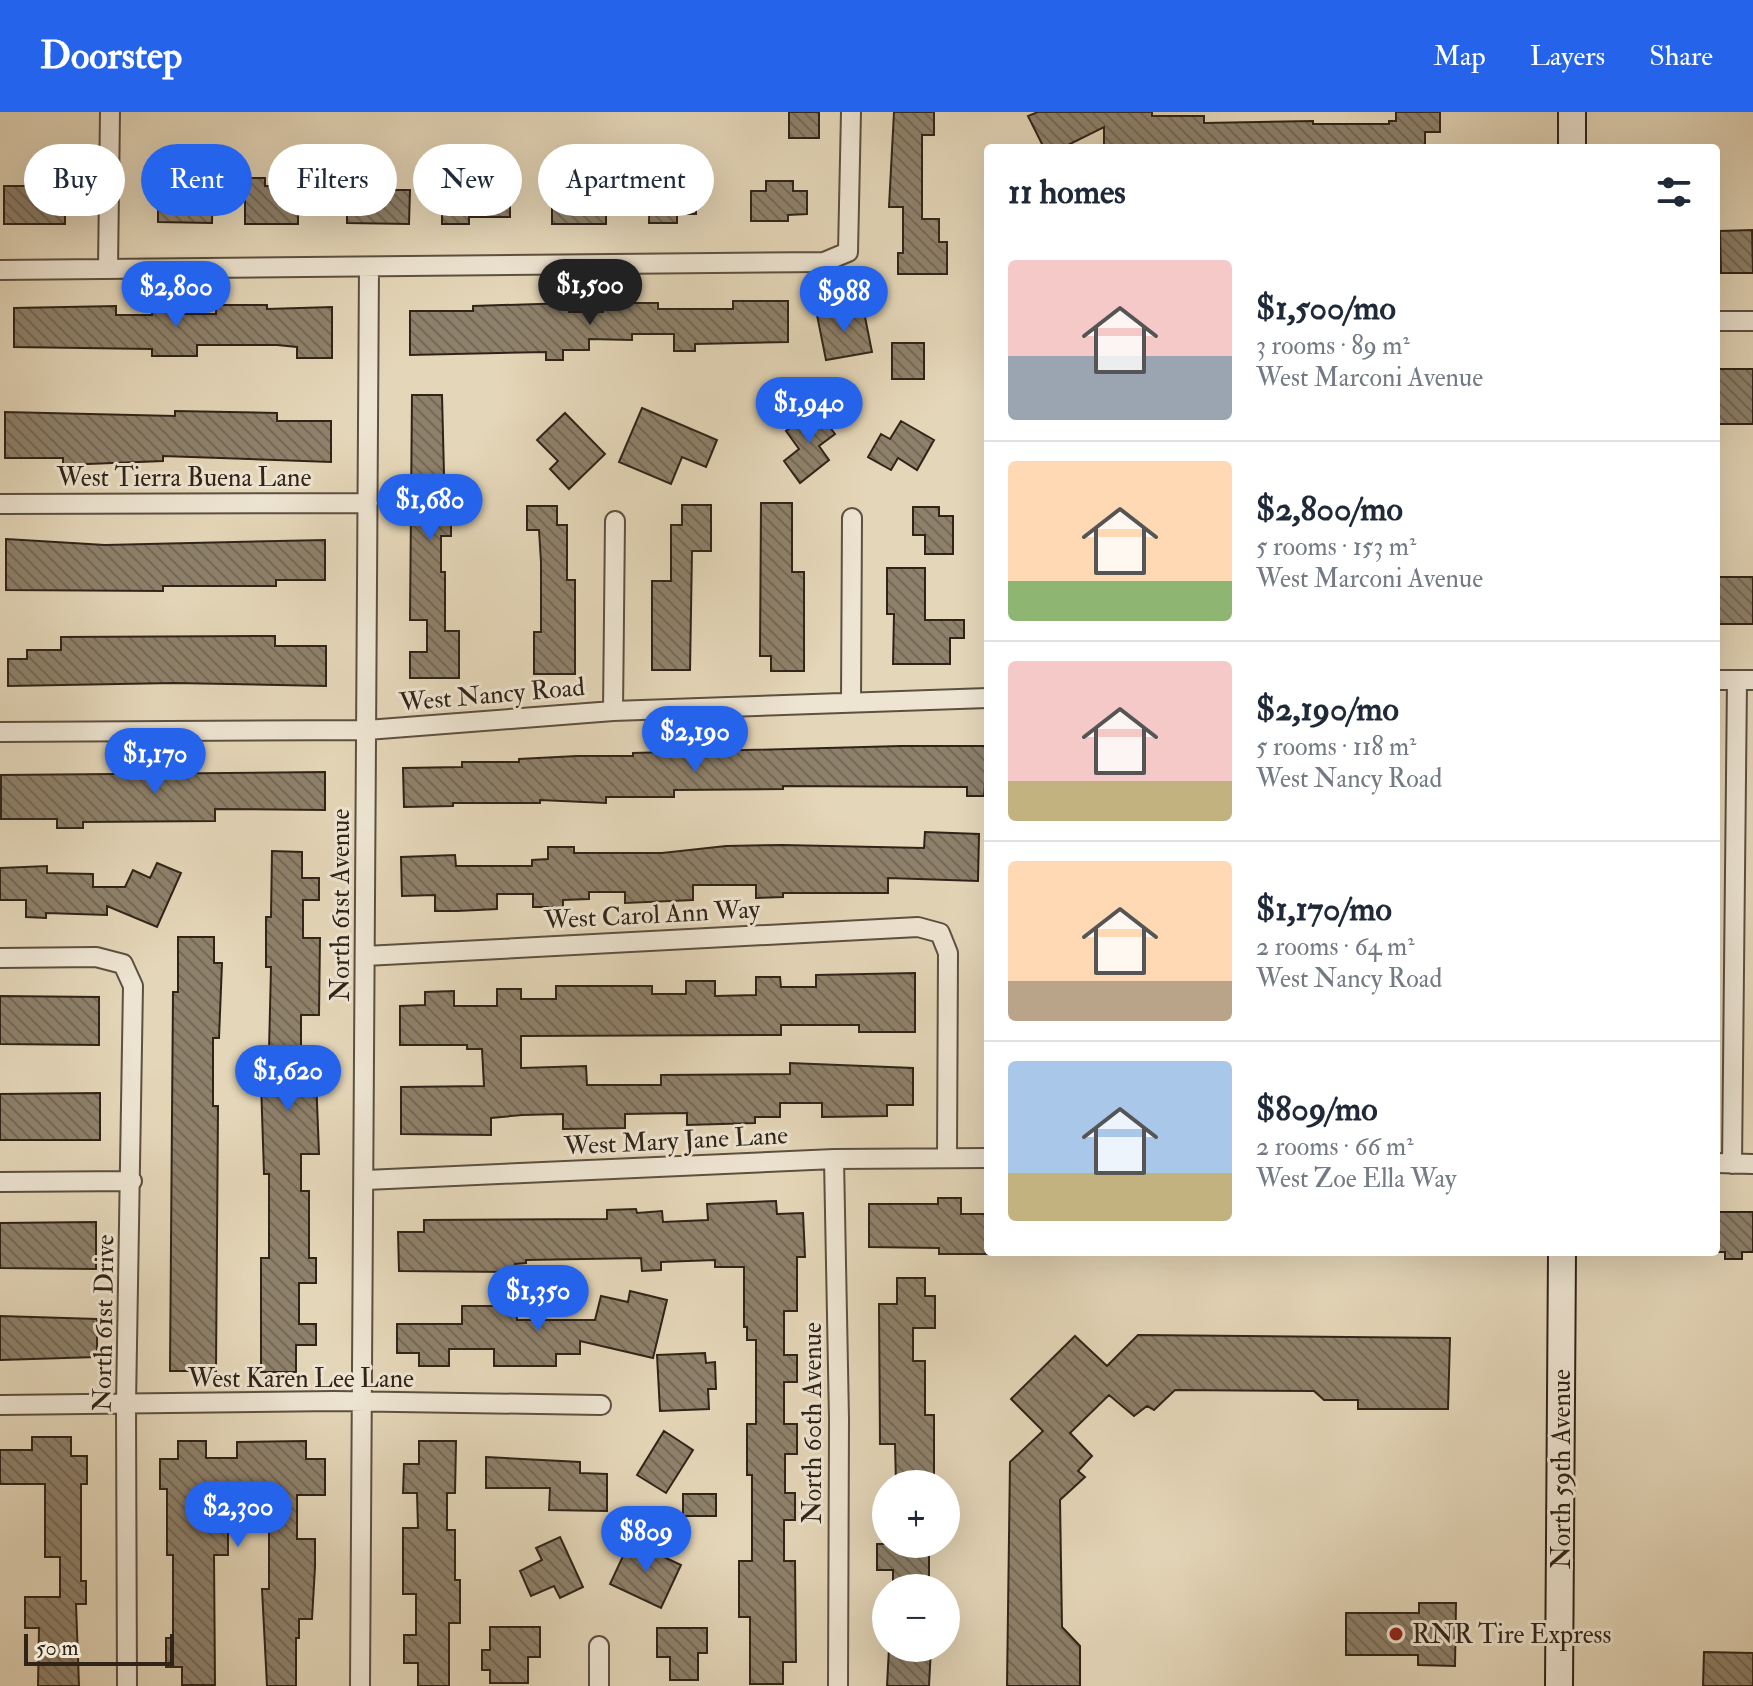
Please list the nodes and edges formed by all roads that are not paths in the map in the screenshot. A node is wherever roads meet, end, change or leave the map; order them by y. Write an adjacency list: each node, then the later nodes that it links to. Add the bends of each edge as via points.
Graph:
1 (110, 112): 6 (street)
2 (851, 112): 5 (street, via 848,252 824,262)
3 (1572, 112): 4 (main road)
4 (1572, 144)
5 (369, 267): 6 (street); 10 (street, North 61st Avenue)
6 (108, 269): 7 (street)
7 (0, 270)
8 (1720, 321): 9 (street)
9 (1753, 321)
10 (368, 503): 11 (street, West Tierra Buena Lane); 19 (street, North 61st Avenue)
11 (0, 504)
12 (852, 518): 17 (street)
13 (615, 521): 18 (street)
14 (1720, 680): 15 (street)
15 (1745, 680): 21 (street)
16 (984, 698): 17 (street, West Nancy Road)
17 (851, 702): 18 (street, West Nancy Road)
18 (613, 711): 19 (street, West Nancy Road)
19 (367, 730): 20 (street, West Nancy Road); 22 (street, North 61st Avenue)
20 (0, 732)
21 (1744, 922): 27 (street)
22 (365, 956): 24 (street, West Carol Ann Way, via 918,927 940,933 948,953); 29 (street, North 61st Avenue)
23 (0, 958): 30 (street, North 61st Drive, via 96,957 123,964 133,986)
24 (947, 1158): 25 (street, West Mary Jane Lane); 26 (street, West Mary Jane Lane)
25 (984, 1158)
26 (834, 1159): 29 (street, West Mary Jane Lane); 41 (street, North 60th Avenue)
27 (1724, 1164): 28 (street)
28 (1753, 1164)
29 (366, 1180): 33 (street, North 61st Avenue)
30 (132, 1181): 31 (street); 34 (street, North 61st Drive)
31 (0, 1182)
32 (1562, 1256): 42 (main road, North 59th Avenue)
33 (362, 1402): 34 (street, West Karen Lee Lane); 36 (street, West Karen Lee Lane); 39 (street, North 61st Avenue)
34 (126, 1404): 35 (street, West Karen Lee Lane); 38 (street, North 61st Drive)
35 (0, 1405)
36 (601, 1405)
37 (599, 1646): 40 (street)
38 (127, 1686)
39 (360, 1686)
40 (599, 1686)
41 (838, 1686)
42 (1559, 1686)

